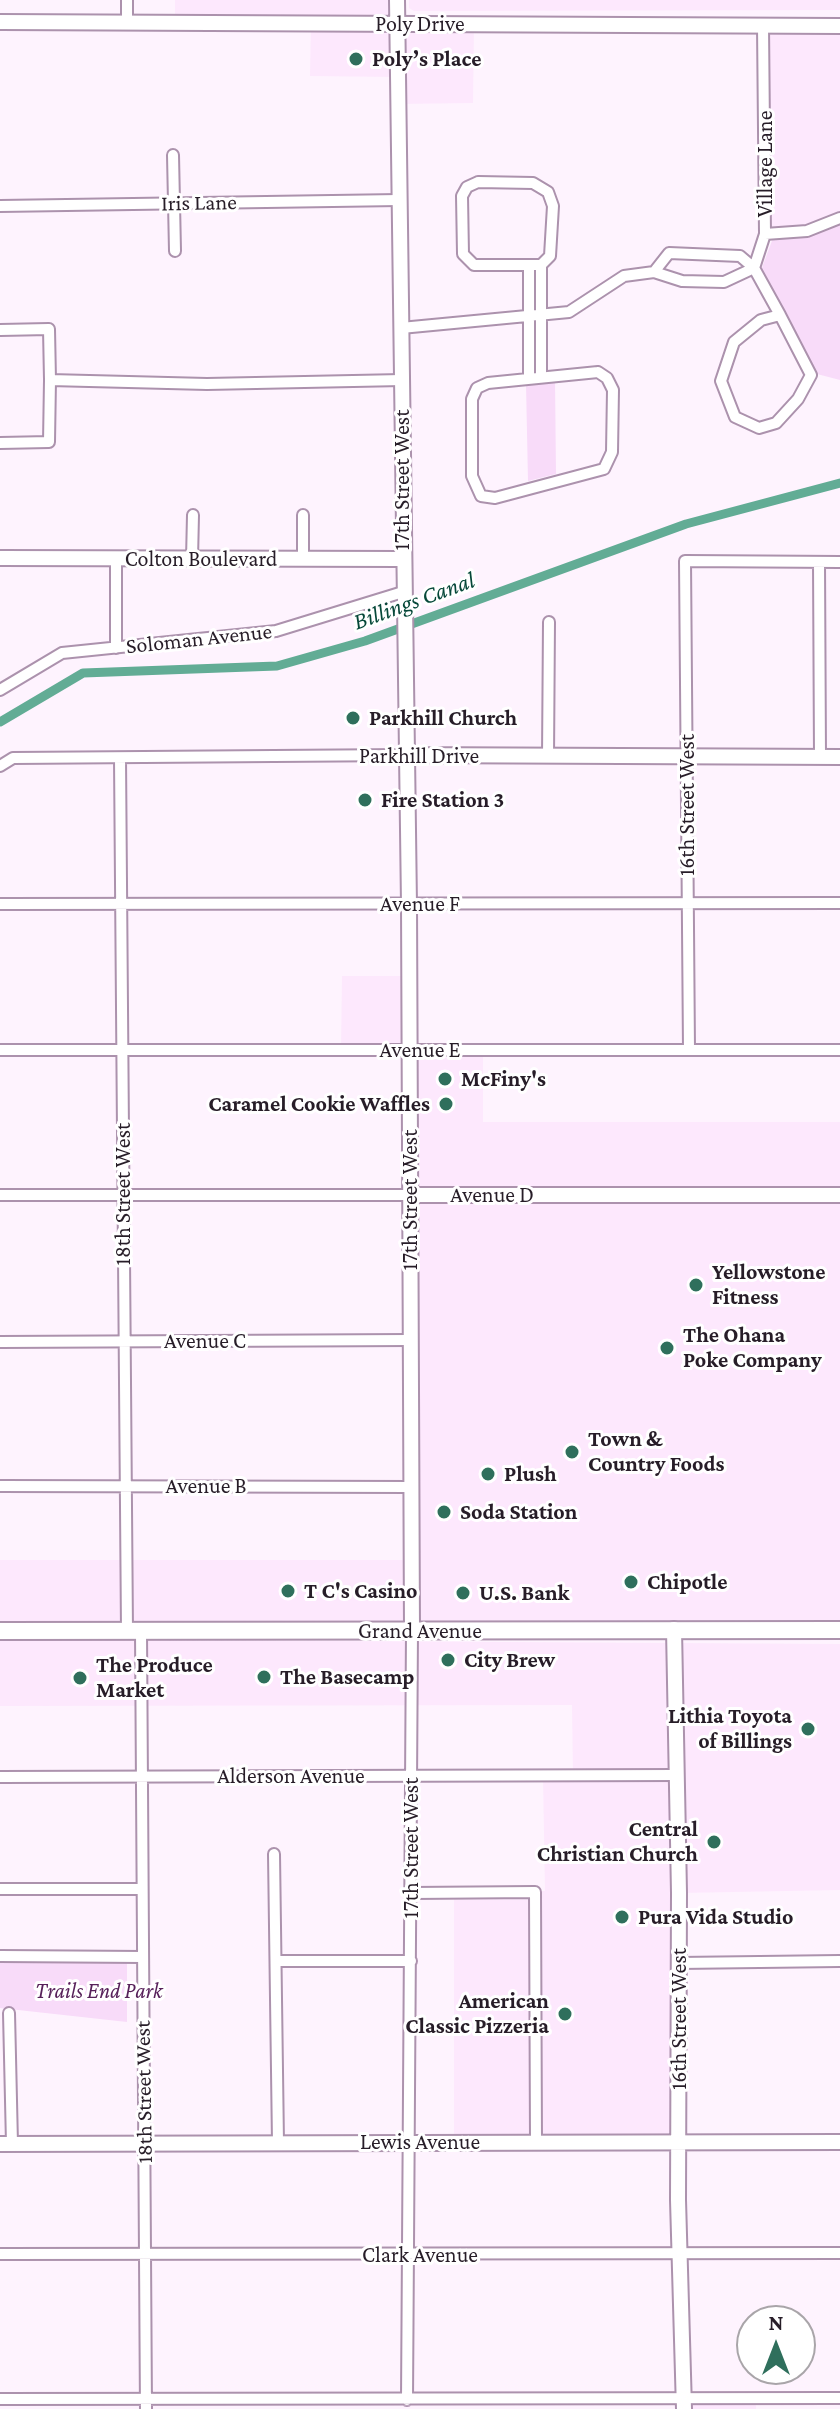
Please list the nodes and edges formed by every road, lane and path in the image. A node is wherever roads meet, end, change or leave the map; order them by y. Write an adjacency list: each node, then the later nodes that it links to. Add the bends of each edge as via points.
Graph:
1 (127, 0): 4 (street)
2 (397, 0): 5 (street, 17th Street West)
3 (0, 22): 4 (street, Poly Drive)
4 (127, 23): 5 (street, Poly Drive)
5 (397, 23): 6 (street, Poly Drive); 9 (street, 17th Street West)
6 (763, 26): 7 (street, Poly Drive); 13 (street, Village Lane)
7 (840, 26)
8 (173, 155): 10 (street)
9 (399, 200): 10 (street, Iris Lane); 20 (street, 17th Street West)
10 (174, 203): 11 (street, Iris Lane); 14 (street)
11 (0, 206)
12 (840, 218): 13 (street, via 807,231)
13 (765, 234): 16 (street, Village Lane)
14 (175, 251)
15 (535, 265): 15 (street, via 474,265 463,254 462,196 467,187 478,182 533,183 548,192 553,247 550,256); 19 (street)
16 (754, 268): 17 (street, via 724,282 682,281); 17 (street, via 740,256 724,253 669,253); 18 (street)
17 (654, 272): 19 (street, via 624,276 569,312)
18 (780, 315): 18 (street, via 811,375 776,423 759,428 735,417 721,381 734,342 761,320)
19 (535, 316): 20 (street); 22 (street)
20 (401, 328): 24 (street, 17th Street West)
21 (0, 330): 23 (street, via 49,329)
22 (535, 378): 22 (street, via 598,372 607,378 613,390 609,461 604,469 525,491 481,496 472,476 472,399 477,388)
23 (50, 380): 24 (street); 25 (street, via 49,442)
24 (402, 380): 32 (street, 17th Street West)
25 (0, 443)
26 (193, 515): 30 (street)
27 (303, 515): 31 (street)
28 (0, 558): 29 (street, Colton Boulevard)
29 (116, 559): 30 (street, Colton Boulevard); 37 (street)
30 (192, 559): 31 (street, Colton Boulevard)
31 (303, 559): 32 (street, Colton Boulevard)
32 (402, 559): 35 (street, 17th Street West)
33 (819, 562): 34 (street); 41 (street, 16th Street West, via 685,561); 42 (street)
34 (840, 562)
35 (403, 592): 37 (street, Soloman Avenue, via 276,631); 39 (street, 17th Street West)
36 (549, 622): 40 (street)
37 (116, 648): 38 (street, Soloman Avenue, via 62,653)
38 (0, 690)
39 (404, 755): 40 (street, Parkhill Drive); 44 (street, Parkhill Drive); 49 (street, 17th Street West)
40 (548, 757): 41 (street, Parkhill Drive)
41 (687, 757): 42 (street, Parkhill Drive); 50 (street, 16th Street West)
42 (820, 757): 43 (street, Parkhill Drive)
43 (840, 757)
44 (120, 758): 45 (street, Parkhill Drive, via 13,758); 48 (street, 18th Street West)
45 (0, 766)
46 (840, 903): 50 (street, Avenue F)
47 (0, 904): 48 (street, Avenue F)
48 (121, 904): 49 (street, Avenue F); 52 (street, 18th Street West)
49 (409, 904): 50 (street, Avenue F); 53 (street, 17th Street West)
50 (688, 904): 54 (street, 16th Street West)
51 (0, 1050): 52 (street, Avenue E)
52 (122, 1050): 53 (street, Avenue E); 57 (street, 18th Street West)
53 (409, 1050): 54 (street, Avenue E); 58 (street, 17th Street West)
54 (689, 1050): 55 (street, Avenue E)
55 (840, 1050)
56 (0, 1195): 57 (street, Avenue D)
57 (123, 1195): 58 (street, Avenue D); 61 (street, 18th Street West)
58 (410, 1195): 59 (street, Avenue D); 60 (street, 17th Street West)
59 (840, 1195)
60 (410, 1340): 61 (street, Avenue C); 65 (street, 17th Street West)
61 (125, 1341): 62 (street, Avenue C); 64 (street, 18th Street West)
62 (0, 1342)
63 (0, 1486): 64 (street, Avenue B)
64 (126, 1486): 65 (street, Avenue B); 69 (street, 18th Street West)
65 (412, 1487): 70 (street, 17th Street West)
66 (674, 1629): 67 (main road, Grand Avenue); 70 (main road, Grand Avenue); 72 (street, 16th Street West)
67 (840, 1630)
68 (0, 1631): 69 (main road, Grand Avenue)
69 (134, 1631): 70 (main road, Grand Avenue); 71 (street, 18th Street West)
70 (412, 1631): 74 (street, 17th Street West)
71 (144, 1775): 73 (street, Alderson Avenue); 74 (street, Alderson Avenue); 77 (street, 18th Street West)
72 (677, 1775): 74 (street, Alderson Avenue); 84 (street, 16th Street West)
73 (0, 1777)
74 (410, 1777): 78 (street, 17th Street West)
75 (274, 1854): 81 (street)
76 (0, 1889): 77 (street)
77 (141, 1889): 80 (street, 18th Street West)
78 (412, 1893): 82 (street, 17th Street West); 87 (street, via 535,1892)
79 (0, 1956): 80 (street)
80 (143, 1957): 89 (street, 18th Street West)
81 (276, 1961): 82 (street); 90 (street)
82 (411, 1961): 86 (street, 17th Street West)
83 (840, 1961): 84 (street)
84 (679, 1963): 91 (street, 16th Street West)
85 (9, 2013): 92 (street)
86 (409, 2142): 87 (street, Lewis Avenue); 90 (street, Lewis Avenue); 95 (street, 17th Street West)
87 (536, 2142): 91 (street, Lewis Avenue)
88 (840, 2142): 91 (street, Lewis Avenue)
89 (145, 2143): 90 (street, Lewis Avenue); 92 (street, Lewis Avenue); 97 (street, 18th Street West)
90 (278, 2143)
91 (679, 2143): 96 (street, 16th Street West)
92 (6, 2144)
93 (840, 2253): 96 (street, Clark Avenue)
94 (0, 2254): 97 (street, Clark Avenue)
95 (408, 2255): 96 (street, Clark Avenue); 97 (street, Clark Avenue); 100 (street, 17th Street West)
96 (680, 2255): 103 (street, 16th Street West)
97 (144, 2256): 101 (street, 18th Street West)
98 (840, 2398): 103 (street)
99 (0, 2399): 101 (street)
100 (407, 2400): 101 (street); 102 (street)
101 (146, 2404)
102 (489, 2404): 103 (street)
103 (684, 2404)

